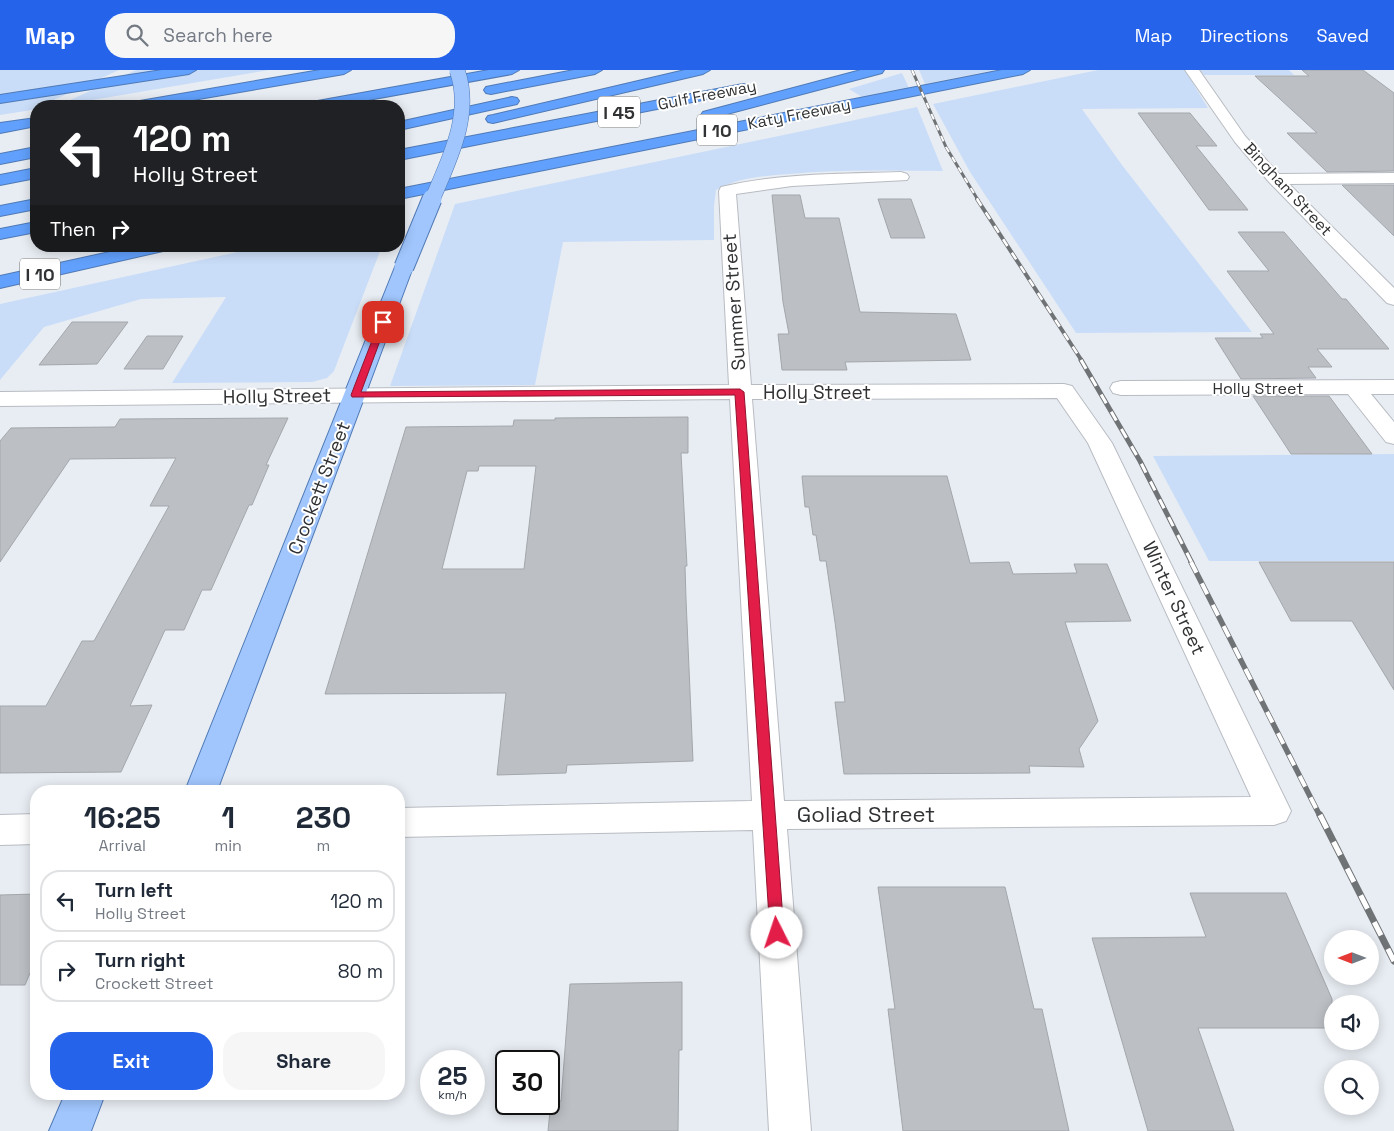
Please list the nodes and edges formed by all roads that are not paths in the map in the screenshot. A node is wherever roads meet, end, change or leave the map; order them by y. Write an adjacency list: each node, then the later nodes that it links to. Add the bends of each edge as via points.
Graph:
1 (189, 70): 14 (highway)
2 (344, 70): 15 (highway)
3 (502, 70): 12 (highway)
4 (512, 70): 12 (highway)
5 (595, 70): 13 (highway)
6 (650, 70): 19 (highway)
7 (703, 70): 22 (highway)
8 (839, 70): 24 (highway, Gulf Freeway / I 45)
9 (877, 70): 17 (highway)
10 (1022, 70): 32 (highway, Katy Freeway / I 10)
11 (1192, 70): 29 (street, Bingham Street, via 1240,139)
12 (464, 73): 16 (highway); 45 (main road, Crockett Street, bridge, via 462,116 448,161)
13 (447, 98)
14 (0, 99)
15 (169, 100)
16 (340, 100)
17 (692, 119)
18 (30, 123): 21 (highway)
19 (405, 125)
20 (664, 126): 31 (highway)
21 (0, 128)
22 (405, 140)
23 (30, 153): 25 (highway)
24 (405, 154)
25 (0, 159)
26 (30, 174): 30 (highway)
27 (901, 177): 44 (street, Summer Street, via 796,180 755,184 727,191)
28 (1394, 178): 29 (street)
29 (1275, 179): 39 (street, Bingham Street)
30 (0, 180)
31 (405, 192)
32 (405, 193)
33 (30, 205): 34 (highway)
34 (0, 211)
35 (30, 228): 36 (highway)
36 (0, 234)
37 (135, 252): 38 (highway, I 10)
38 (0, 282)
39 (1394, 299)
40 (1354, 387): 41 (street, Holly Street); 42 (street, Holly Street); 47 (street)
41 (1394, 387)
42 (1121, 388)
43 (1064, 391): 44 (street, Holly Street); 49 (street, Winter Street, via 1100,443)
44 (740, 392): 45 (street, Holly Street); 50 (street, Summer Street)
45 (355, 395): 46 (street, Holly Street); 48 (main road, Crockett Street)
46 (0, 399)
47 (1394, 437)
48 (203, 785)
49 (1274, 811): 50 (street, Goliad Street)
50 (769, 815): 51 (street, Goliad Street); 56 (street, Summer Street)
51 (405, 823)
52 (30, 829): 53 (street)
53 (0, 830)
54 (83, 1100): 55 (main road)
55 (70, 1131)
56 (790, 1131)

